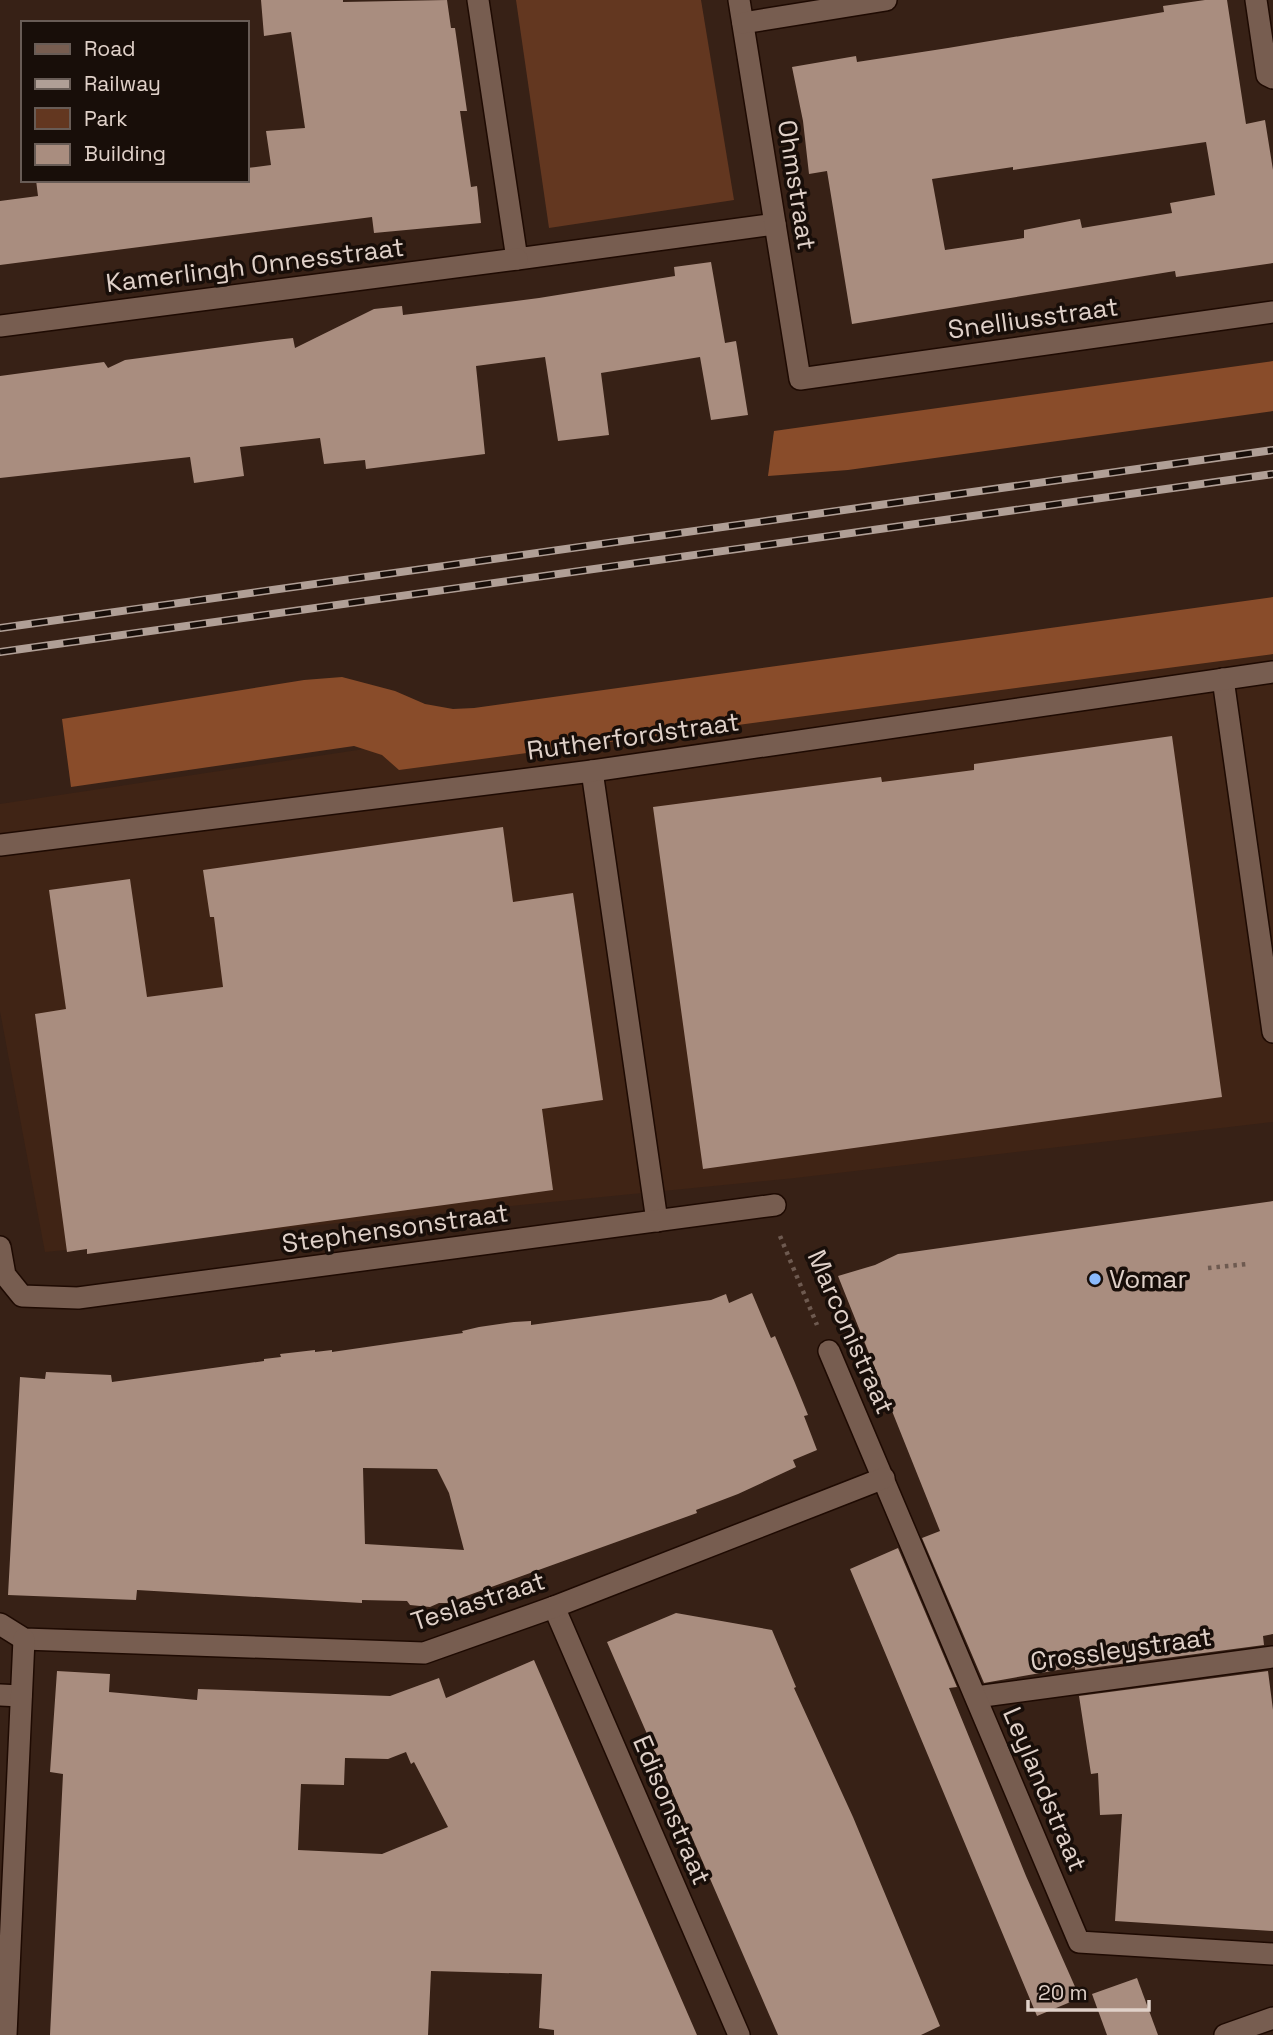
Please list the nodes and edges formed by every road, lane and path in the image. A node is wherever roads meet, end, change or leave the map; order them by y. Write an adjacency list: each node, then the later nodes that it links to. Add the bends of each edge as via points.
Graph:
1 (478, 0): 8 (street)
2 (739, 0): 5 (street, Ohmstraat)
3 (886, 0): 5 (street)
4 (1256, 0): 6 (street, via 1267,75)
5 (743, 23): 7 (street, Ohmstraat)
6 (1273, 78)
7 (775, 224): 8 (street, Kamerlingh Onnesstraat); 11 (street, Ohmstraat)
8 (517, 259): 10 (street, Kamerlingh Onnesstraat)
9 (1273, 312): 11 (street, Snelliusstraat)
10 (0, 326)
11 (800, 379)
12 (1273, 672): 13 (street, Rutherfordstraat)
13 (1223, 679): 14 (street, Rutherfordstraat); 16 (street)
14 (592, 771): 15 (street, Rutherfordstraat); 18 (street)
15 (0, 845)
16 (1273, 1032)
17 (775, 1205): 18 (street, Stephensonstraat); 22 (path, Marconistraat, via 781,1243)
18 (657, 1221): 19 (street, Stephensonstraat, via 78,1298 22,1296 5,1275)
19 (0, 1247)
20 (1248, 1264): 21 (path)
21 (1208, 1268)
22 (829, 1351): 23 (street, Marconistraat)
23 (884, 1478): 24 (street, Teslastraat); 29 (street, Leylandstraat)
24 (554, 1607): 26 (street, Teslastraat, via 424,1653); 33 (street, Edisonstraat)
25 (0, 1624): 26 (street)
26 (24, 1639): 28 (street)
27 (1273, 1657): 29 (street, Crossleystraat)
28 (11, 1695): 32 (street)
29 (976, 1698): 30 (street, Leylandstraat, via 1079,1942)
30 (1273, 1955)
31 (1273, 2018): 34 (street)
32 (6, 2035)
33 (739, 2035)
34 (1226, 2035)

